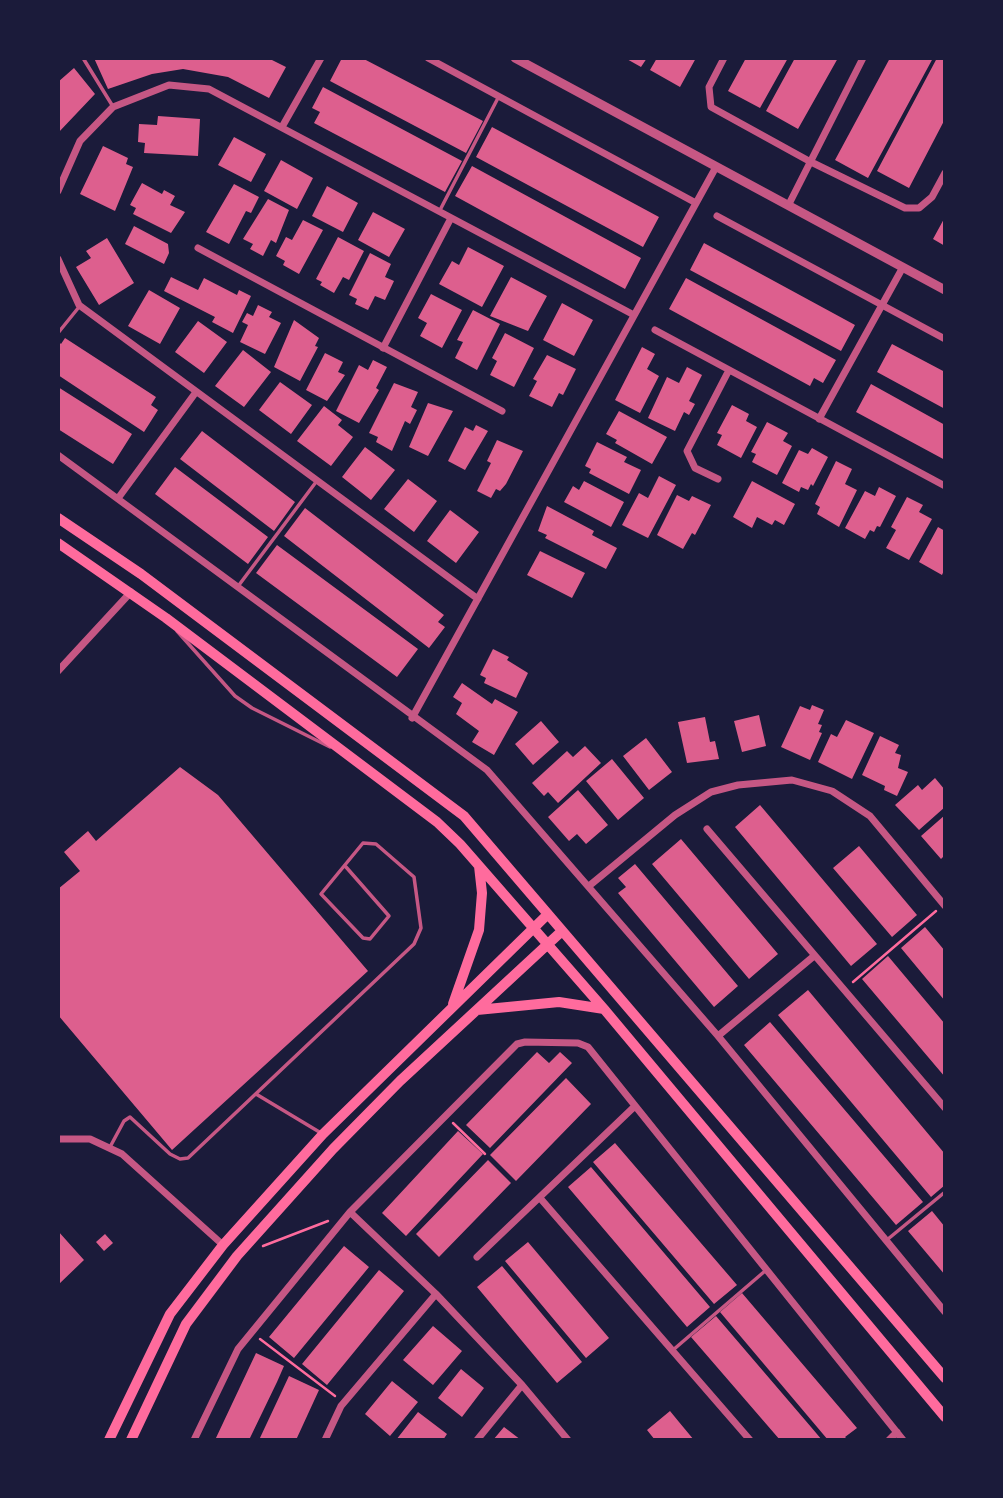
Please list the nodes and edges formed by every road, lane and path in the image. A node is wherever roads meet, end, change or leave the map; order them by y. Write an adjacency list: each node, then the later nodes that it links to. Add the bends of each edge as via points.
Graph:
1 (83, 58): 8 (lane)
2 (321, 58): 9 (street)
3 (428, 58): 7 (street)
4 (515, 58): 11 (street)
5 (724, 58): 10 (street, via 709,87 711,107)
6 (863, 58): 10 (street)
7 (499, 96): 14 (street); 16 (lane)
8 (113, 107): 9 (street, via 169,85 192,86 209,89); 13 (street, via 80,141)
9 (282, 127): 16 (street)
10 (809, 162): 12 (street, via 905,208 919,208 932,197); 15 (street)
11 (716, 167): 14 (street); 15 (street)
12 (945, 173)
13 (58, 191)
14 (696, 203): 25 (street)
15 (789, 204): 21 (street)
16 (439, 212): 18 (street)
17 (717, 216): 23 (street)
18 (451, 218): 25 (street); 29 (street)
19 (198, 248): 29 (street)
20 (58, 259): 24 (street)
21 (903, 267): 22 (street); 23 (street)
22 (945, 290)
23 (882, 304): 28 (street); 33 (street)
24 (81, 306): 27 (lane); 31 (street)
25 (634, 315): 43 (street)
26 (655, 330): 30 (street)
27 (58, 333)
28 (945, 339)
29 (383, 348): 32 (street)
30 (729, 370): 33 (street); 35 (street, via 687,451 695,468)
31 (196, 391): 36 (street); 38 (street)
32 (502, 411)
33 (819, 419): 37 (street)
34 (58, 455): 38 (street)
35 (719, 479)
36 (317, 480): 41 (lane); 43 (street)
37 (945, 486)
38 (118, 497): 41 (street)
39 (58, 518): 53 (main road, via 131,567 445,801 483,835)
40 (58, 543): 42 (main road)
41 (238, 587): 46 (street)
42 (131, 592): 44 (main road); 45 (street)
43 (478, 599): 46 (street)
44 (166, 618): 47 (main road); 47 (lane, via 234,696)
45 (58, 671)
46 (412, 718): 51 (street, via 487,770)
47 (351, 757): 49 (main road, via 437,822)
48 (707, 829): 57 (street)
49 (479, 866): 54 (main road); 59 (main road, via 480,930)
50 (346, 867): 50 (lane, via 321,894 363,938 370,939 389,916); 63 (lane, via 363,843 376,844 414,877 421,928 414,944)
51 (589, 886): 52 (street, via 675,815 711,792 792,780 832,791 870,816); 62 (street)
52 (944, 906): 58 (path)
53 (548, 914): 54 (main road); 55 (main road)
54 (533, 927): 56 (main road); 59 (main road)
55 (562, 931): 56 (main road); 83 (main road)
56 (548, 944): 60 (main road); 61 (main road)
57 (814, 956): 58 (street); 62 (street)
58 (844, 990): 65 (street)
59 (451, 1007): 67 (main road)
60 (604, 1009): 61 (main road, via 559,1002); 86 (main road)
61 (477, 1010): 89 (main road, via 333,1149 202,1299 172,1349)
62 (718, 1036): 74 (street)
63 (256, 1094): 67 (lane); 69 (lane, via 188,1158 170,1154 130,1117)
64 (635, 1106): 66 (street, via 588,1047 578,1043 517,1044); 72 (street); 78 (street)
65 (945, 1108)
66 (446, 1116): 70 (path); 73 (street)
67 (323, 1134): 75 (main road)
68 (58, 1139): 69 (street, via 81,1138)
69 (110, 1147): 75 (street, via 134,1163)
70 (485, 1154)
71 (945, 1192): 74 (lane)
72 (540, 1198): 77 (street); 82 (street)
73 (350, 1212): 76 (path); 79 (street); 81 (street)
74 (886, 1241): 80 (street)
75 (223, 1245): 88 (main road, via 170,1314)
76 (262, 1247)
77 (477, 1257)
78 (767, 1270): 82 (lane); 87 (street)
79 (436, 1294): 84 (street); 85 (street)
80 (945, 1312)
81 (251, 1332): 85 (path); 90 (street, via 234,1354)
82 (673, 1350): 94 (street)
83 (945, 1378)
84 (522, 1385): 92 (street); 93 (street)
85 (343, 1402): 91 (street)
86 (945, 1417)
87 (897, 1432): 95 (street); 96 (street)
88 (109, 1440)
89 (131, 1440)
90 (194, 1440)
91 (325, 1440)
92 (477, 1440)
93 (568, 1440)
94 (750, 1440)
95 (889, 1440)
96 (903, 1440)

